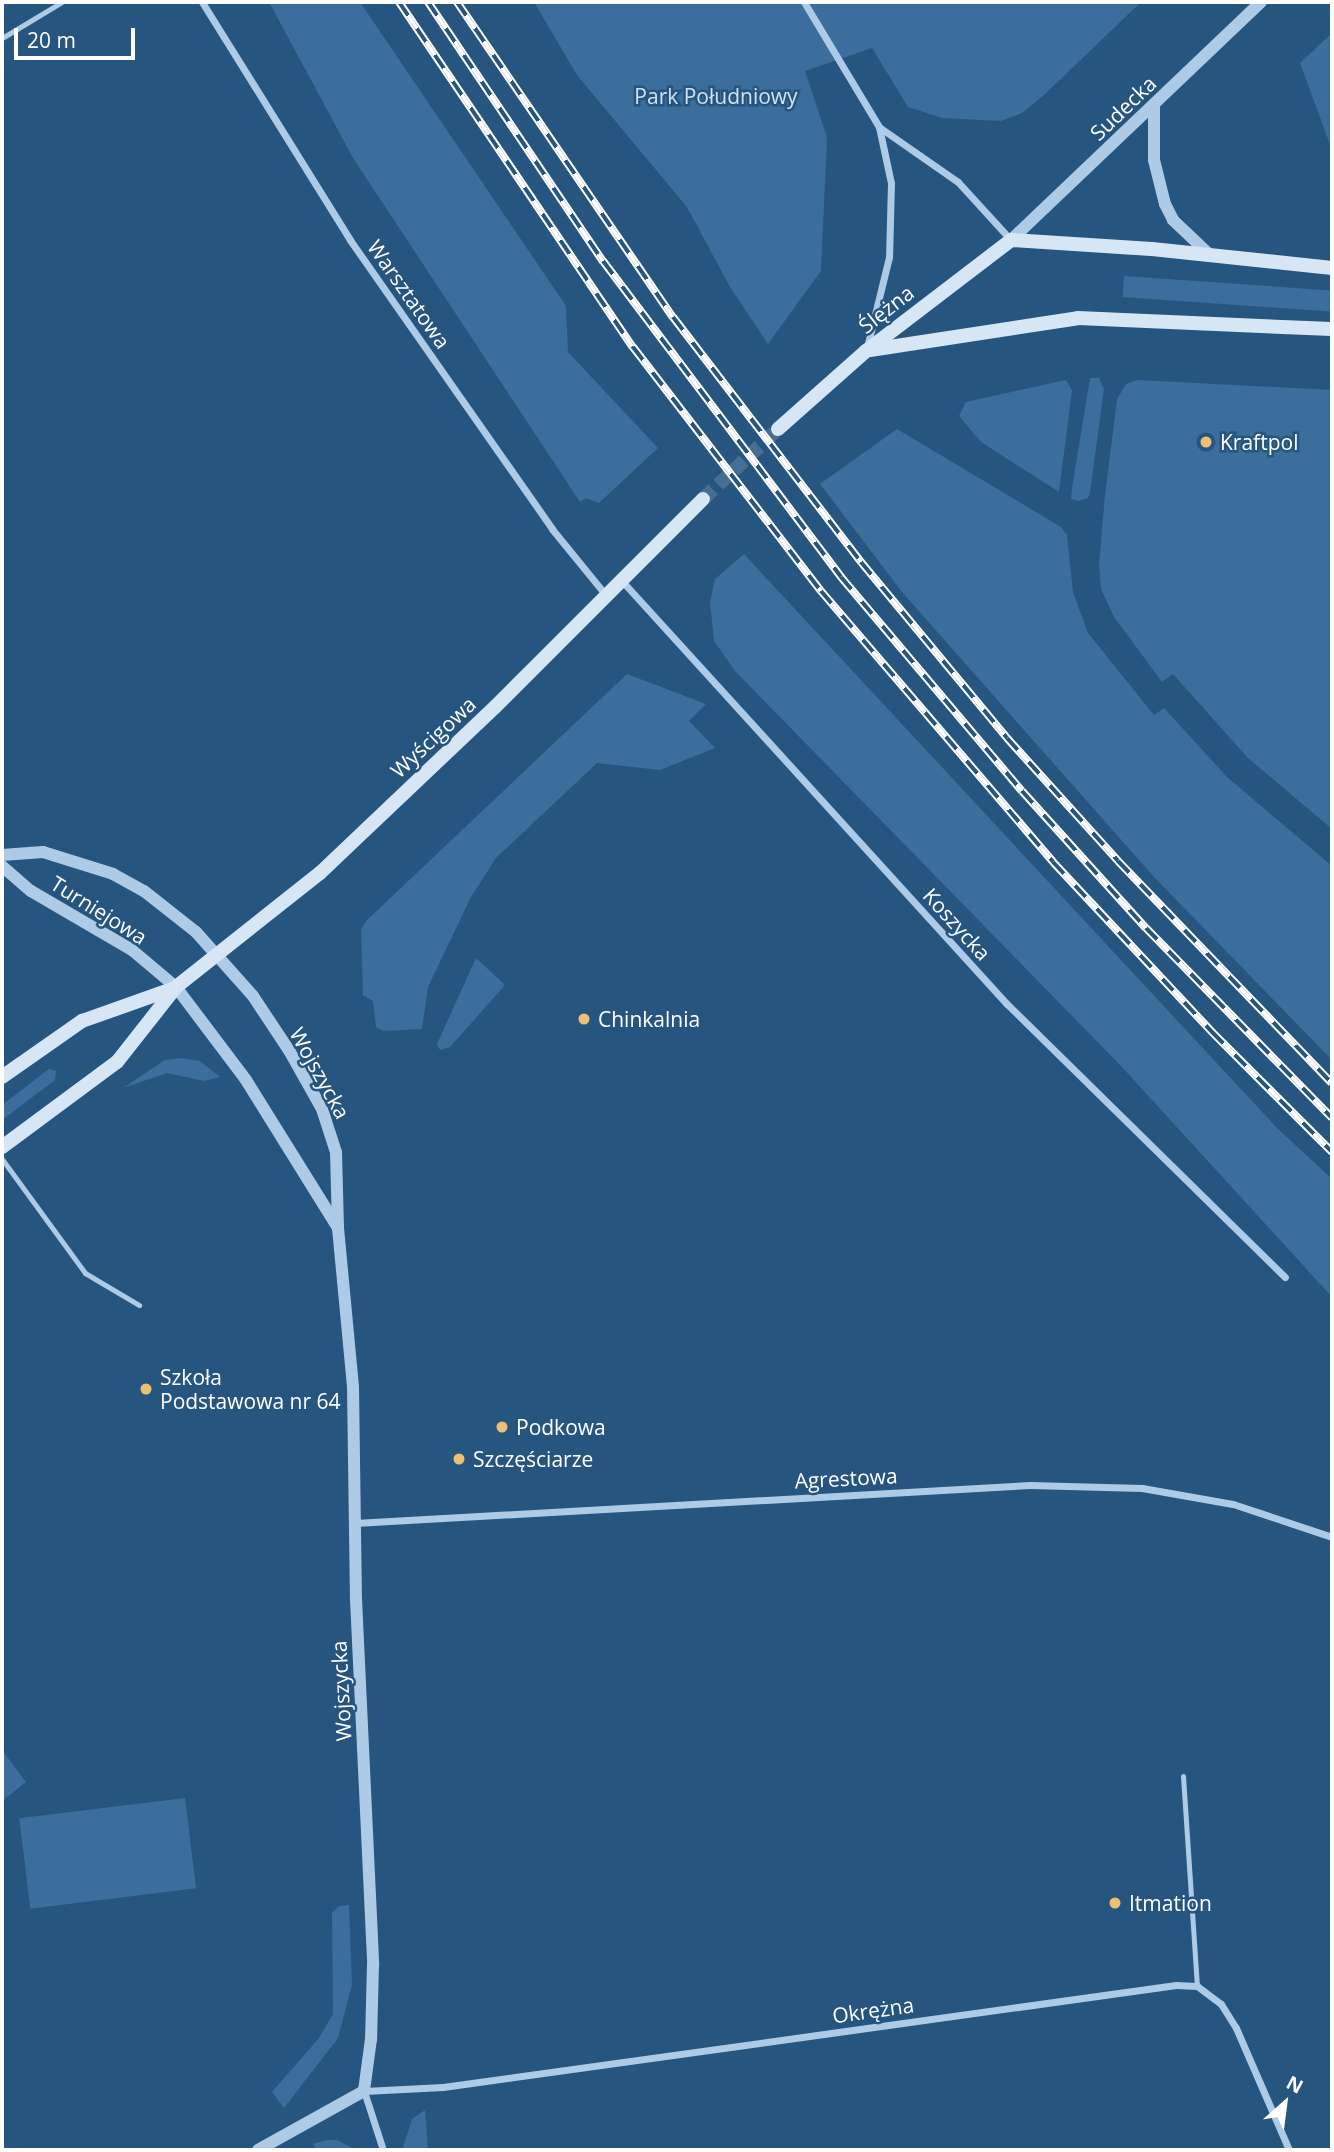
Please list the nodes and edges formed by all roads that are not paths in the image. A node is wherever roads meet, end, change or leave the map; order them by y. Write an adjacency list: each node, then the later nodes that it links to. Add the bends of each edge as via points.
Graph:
1 (62, 2): 5 (lane)
2 (202, 2): 16 (street, Warsztatowa, via 350,240 552,529)
3 (804, 2): 7 (street)
4 (1261, 2): 6 (street, Sudecka)
5 (2, 38)
6 (1154, 105): 8 (street, Sudecka); 9 (street, via 1154,160 1165,204 1173,220)
7 (880, 127): 8 (street, via 958,182); 12 (street, via 891,183 892,233)
8 (1011, 240): 9 (main road); 12 (main road, Ślężna)
9 (1211, 257): 10 (main road)
10 (1332, 268)
11 (1332, 329): 12 (main road, Ślężna, via 1078,318)
12 (866, 351): 13 (main road)
13 (778, 429)
14 (703, 499): 15 (main road, Wyścigowa)
15 (620, 578): 16 (main road, Wyścigowa); 25 (street, Koszycka, via 1006,1003)
16 (605, 594): 19 (main road, Wyścigowa, via 495,707 330,864)
17 (2, 855): 19 (street, Turniejowa, via 43,852 113,874 171,911)
18 (2, 866): 20 (street, Turniejowa, via 31,891 132,950)
19 (219, 955): 20 (main road, Wyścigowa); 24 (street, Wojszycka, via 253,996 323,1109 338,1164)
20 (176, 987): 21 (main road, Wyścigowa, via 82,1021); 22 (main road, Wyścigowa, via 117,1062); 24 (street, Wojszycka, via 246,1080)
21 (2, 1077)
22 (2, 1147)
23 (2, 1159): 26 (lane, via 85,1273)
24 (338, 1228): 27 (street, Wojszycka, via 350,1328)
25 (1285, 1277)
26 (139, 1305)
27 (355, 1523): 28 (street, Agrestowa, via 1030,1485 1155,1490 1233,1504); 31 (street, Wojszycka, via 373,1965)
28 (1332, 1536)
29 (1183, 1776): 30 (lane)
30 (1197, 1986): 31 (street, Okrężna, via 1176,1985 443,2087); 34 (street, via 1222,2004 1236,2028)
31 (364, 2091): 32 (street); 33 (street, Wojszycka)
32 (258, 2150)
33 (383, 2150)
34 (1289, 2150)

